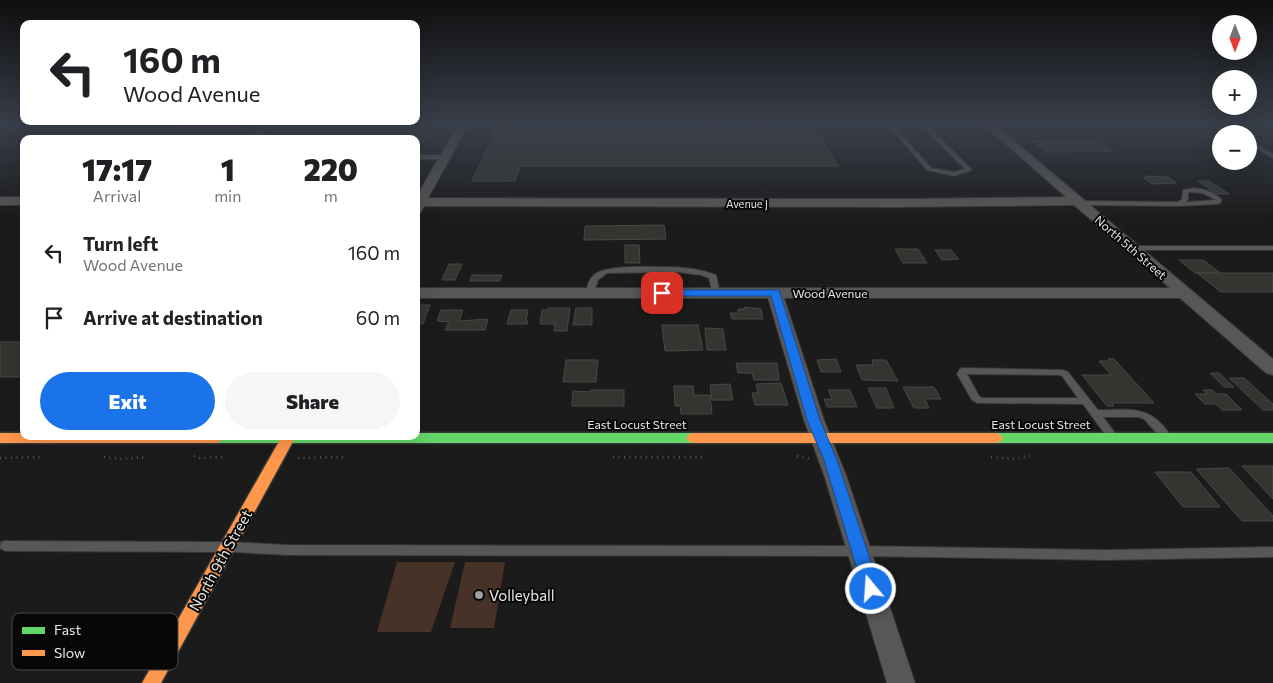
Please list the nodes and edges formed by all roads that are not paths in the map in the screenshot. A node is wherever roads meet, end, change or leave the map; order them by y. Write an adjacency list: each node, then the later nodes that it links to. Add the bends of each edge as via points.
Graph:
1 (420, 156): 2 (lane)
2 (446, 156): 8 (street)
3 (918, 156): 4 (lane, via 929,169 954,174 969,170)
4 (955, 156)
5 (1025, 156): 9 (street, North 5th Street)
6 (0, 201): 7 (street)
7 (20, 201)
8 (420, 201)
9 (1078, 202): 10 (street, Avenue J); 11 (lane); 12 (street, North 5th Street)
10 (420, 204)
11 (1180, 204): 11 (lane, via 1208,204 1219,200 1210,194 1191,190 1185,191 1185,199)
12 (1132, 248): 13 (lane); 18 (street, North 5th Street)
13 (1273, 248)
14 (420, 293): 15 (street, Wood Avenue)
15 (590, 293): 16 (street, Wood Avenue); 16 (lane, via 596,275 606,271 688,270 713,277)
16 (716, 293): 17 (street, Wood Avenue)
17 (775, 293): 18 (street, Wood Avenue); 25 (street)
18 (1184, 293): 19 (street, North 5th Street)
19 (1273, 369)
20 (1086, 401): 20 (lane, via 1060,372 963,371 962,374 980,401); 21 (lane)
21 (1095, 413): 26 (lane); 27 (lane, via 1148,417)
22 (420, 437): 25 (main road, East Locust Street)
23 (0, 438): 24 (main road, East Locust Street)
24 (20, 438)
25 (822, 438): 26 (main road, East Locust Street); 32 (street)
26 (1114, 438): 27 (main road, East Locust Street)
27 (1168, 438): 28 (main road, East Locust Street)
28 (1273, 438)
29 (287, 440): 31 (main road, North 9th Street)
30 (5, 546): 31 (lane)
31 (227, 547): 32 (lane, via 298,550); 34 (main road, North 9th Street)
32 (859, 551): 33 (lane, via 1106,555); 37 (street)
33 (1273, 552)
34 (178, 635)
35 (158, 670): 36 (main road, North 9th Street)
36 (151, 683)
37 (901, 683)

